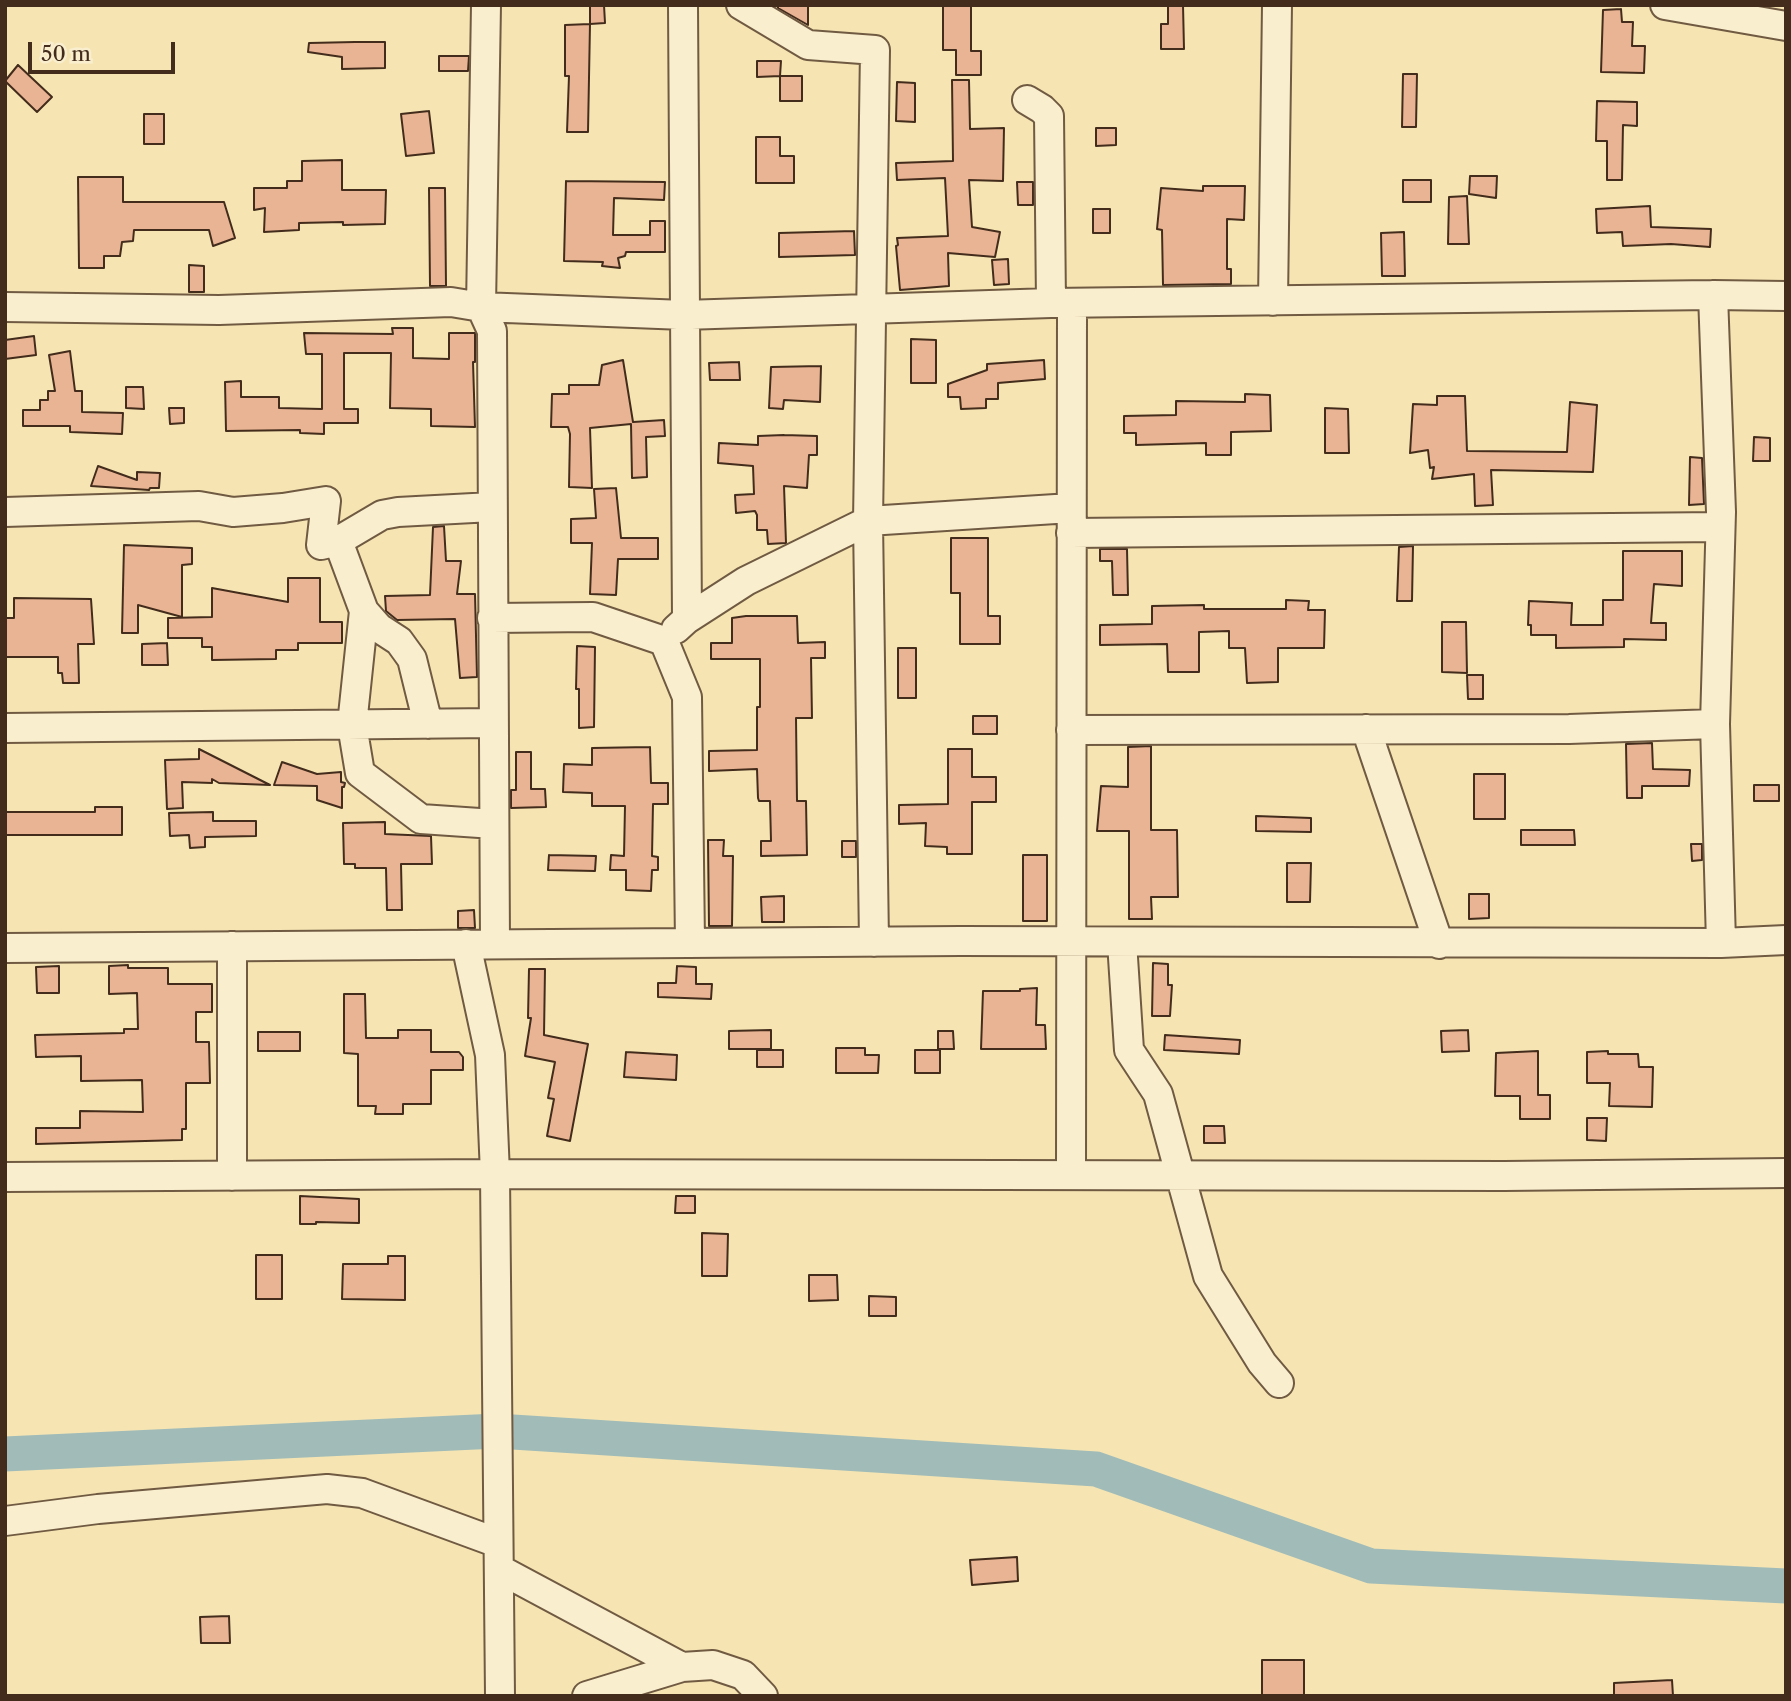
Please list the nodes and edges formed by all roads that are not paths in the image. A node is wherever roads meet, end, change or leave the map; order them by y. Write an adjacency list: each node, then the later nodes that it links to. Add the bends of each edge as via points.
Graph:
1 (486, 5): 13 (street)
2 (683, 5): 15 (street)
3 (741, 5): 14 (street, via 808,45 875,50)
4 (1277, 5): 10 (street)
5 (1665, 5): 6 (street)
6 (1786, 26)
7 (1027, 100): 11 (street, via 1049,117)
8 (1713, 295): 9 (street); 10 (street); 20 (street)
9 (1786, 296)
10 (1273, 302): 11 (street)
11 (1061, 303): 14 (street); 19 (street)
12 (5, 307): 13 (street, via 219,310 416,302)
13 (481, 307): 15 (street); 16 (street, via 492,331)
14 (870, 308): 15 (street); 18 (street)
15 (684, 315): 24 (street)
16 (492, 507): 21 (street, via 382,515); 23 (street)
17 (5, 512): 21 (street, via 199,506 233,512 326,501 321,545)
18 (868, 521): 19 (street); 24 (street, via 746,580); 35 (street)
19 (1071, 521): 20 (street); 32 (street)
20 (1720, 527): 28 (street)
21 (338, 541): 22 (street)
22 (364, 611): 27 (street, via 399,641 412,659); 29 (street)
23 (492, 618): 25 (street, via 593,617); 26 (street)
24 (687, 619): 25 (street)
25 (663, 641): 38 (street, via 687,697)
26 (493, 723): 27 (street); 33 (street)
27 (428, 724): 29 (street)
28 (1715, 724): 31 (street); 39 (street)
29 (352, 725): 30 (street); 33 (street, via 360,773 421,819)
30 (5, 728)
31 (1366, 729): 32 (street); 42 (street)
32 (1071, 730): 36 (street)
33 (494, 824): 41 (street)
34 (1786, 940): 39 (street)
35 (874, 942): 36 (street); 38 (street)
36 (1070, 942): 37 (street); 47 (street)
37 (1122, 942): 42 (street); 49 (street, via 1129,1050 1158,1094)
38 (690, 943): 41 (street)
39 (1721, 943): 42 (street)
40 (466, 944): 41 (street); 43 (street); 46 (street, via 490,1055)
41 (495, 944)
42 (1439, 944)
43 (232, 946): 44 (street); 48 (street)
44 (5, 948)
45 (1786, 1173): 49 (street)
46 (495, 1174): 47 (street); 48 (street); 53 (street)
47 (1071, 1175): 49 (street)
48 (232, 1176): 50 (street)
49 (1179, 1176): 51 (street, via 1208,1276 1262,1363)
50 (5, 1177)
51 (1279, 1382)
52 (5, 1521): 53 (street, via 327,1489 362,1493)
53 (499, 1556): 54 (street); 55 (street)
54 (682, 1667): 56 (street); 57 (street, via 713,1665 743,1675)
55 (500, 1696)
56 (587, 1696)
57 (763, 1696)

